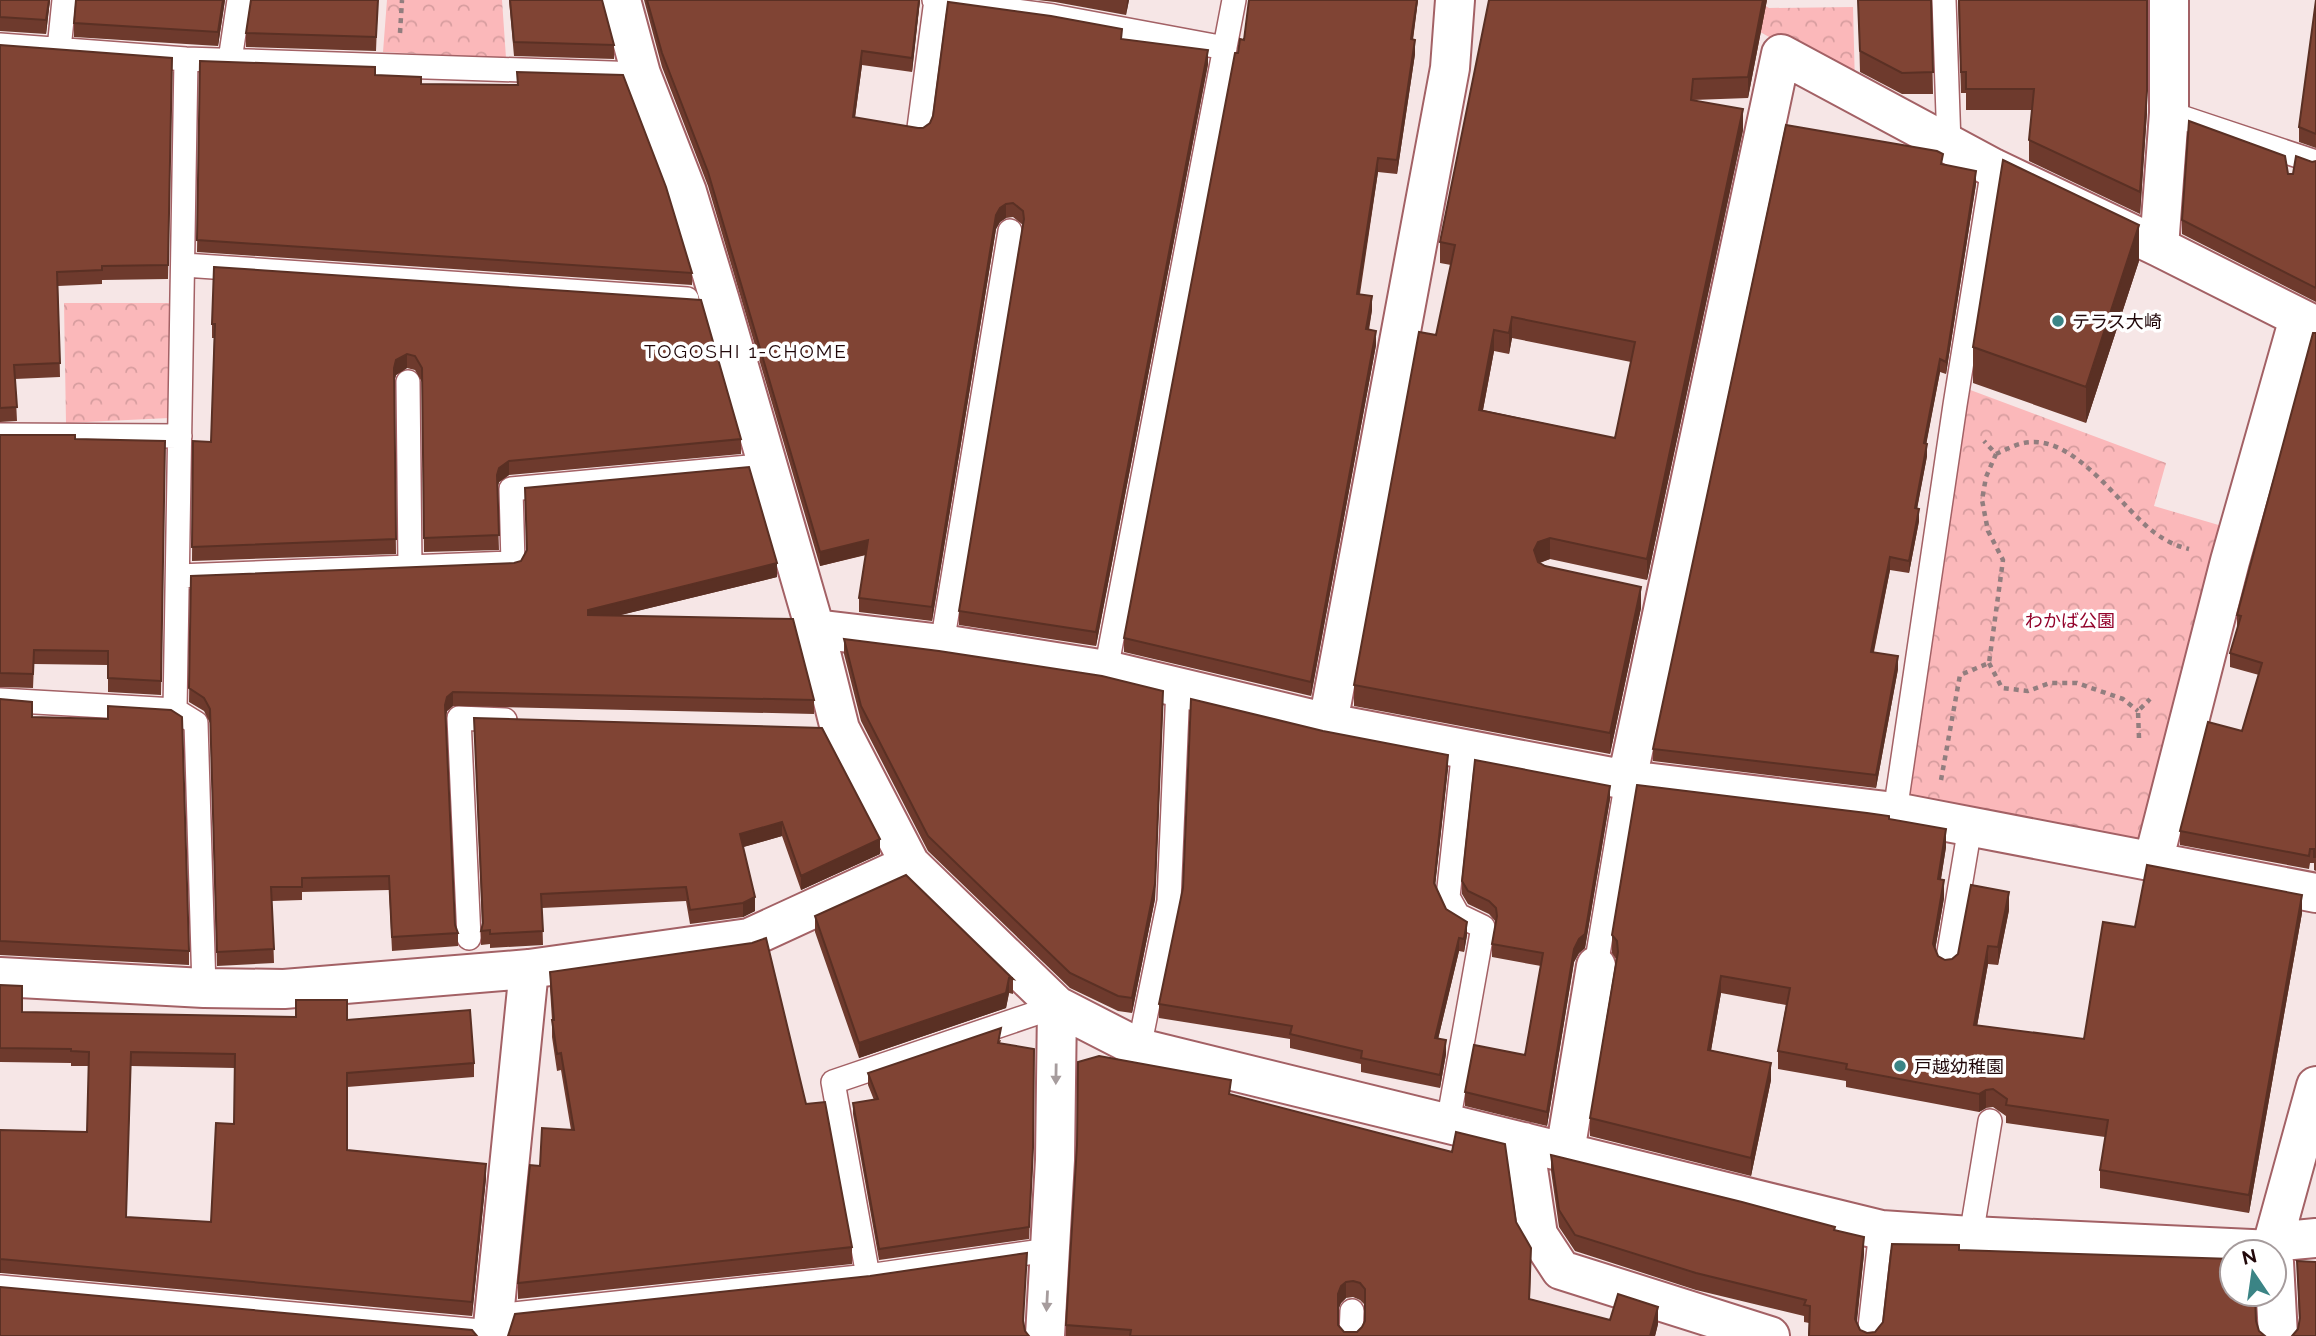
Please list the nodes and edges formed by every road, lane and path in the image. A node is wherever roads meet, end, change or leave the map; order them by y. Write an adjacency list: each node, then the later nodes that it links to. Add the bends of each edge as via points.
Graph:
1 (64, 0): 12 (lane)
2 (239, 0): 14 (lane)
3 (621, 0): 15 (street)
4 (936, 0): 9 (lane); 17 (lane)
5 (1234, 0): 11 (lane)
6 (1455, 0): 44 (street, via 1450,68)
7 (1944, 0): 18 (lane)
8 (2169, 0): 16 (street)
9 (1055, 8): 11 (lane)
10 (0, 45): 12 (lane)
11 (1225, 48): 38 (lane)
12 (59, 49): 13 (lane)
13 (186, 58): 14 (lane); 23 (lane)
14 (230, 60): 15 (lane)
15 (641, 74): 24 (street, via 687,192)
16 (2169, 113): 19 (lane); 22 (street)
17 (919, 128)
18 (1950, 144): 20 (street); 46 (street, via 1781,54 1653,596)
19 (2316, 162)
20 (1993, 168): 22 (street); 27 (lane)
21 (1010, 231): 36 (lane)
22 (2159, 247): 25 (street)
23 (184, 265): 24 (lane); 29 (lane)
24 (720, 301): 31 (street)
25 (2307, 322): 49 (street, via 2230,561)
26 (408, 382): 33 (lane)
27 (1955, 405): 30 (path); 47 (lane)
28 (0, 435): 29 (lane)
29 (180, 436): 34 (lane)
30 (1996, 454): 32 (path, via 2032,442 2060,450 2103,482 2155,533); 37 (path, via 1982,500 1988,531 2003,561)
31 (769, 465): 33 (lane, via 511,489 513,563); 35 (street)
32 (2192, 550)
33 (410, 567): 34 (lane)
34 (178, 576): 41 (lane)
35 (815, 629): 36 (street); 50 (street, via 826,729)
36 (942, 644): 38 (street)
37 (1989, 663): 42 (path, via 2002,688 2028,691 2050,683 2077,683 2123,699); 47 (path, via 1960,675 1939,787)
38 (1106, 670): 39 (street)
39 (1178, 687): 44 (street); 59 (lane, via 1169,901)
40 (0, 700): 41 (lane)
41 (175, 710): 57 (lane, via 196,723)
42 (2138, 711)
43 (527, 720): 52 (lane, via 459,718)
44 (1328, 723): 45 (street)
45 (1464, 748): 46 (street); 62 (lane, via 1448,897 1458,915 1483,927)
46 (1627, 780): 47 (street); 54 (lane)
47 (1895, 812): 48 (street)
48 (1970, 827): 49 (street); 53 (lane)
49 (2153, 862): 51 (street)
50 (910, 864): 55 (street, via 749,938); 58 (street)
51 (2316, 893)
52 (469, 938)
53 (1947, 964)
54 (1596, 966): 64 (street)
55 (529, 969): 57 (street, via 284,989); 76 (street)
56 (0, 977): 57 (street)
57 (204, 988)
58 (1057, 1006): 59 (street); 71 (street, one-way to 71); 72 (lane, via 833,1082)
59 (1139, 1048): 62 (street)
60 (2316, 1086): 67 (street)
61 (1990, 1121): 66 (lane)
62 (1448, 1123): 63 (street)
63 (1524, 1142): 64 (street); 79 (street, via 1538,1235 1561,1269)
64 (1565, 1152): 65 (street)
65 (1881, 1230): 66 (street); 80 (lane)
66 (1971, 1236): 70 (street)
67 (2276, 1238)
68 (2316, 1238): 69 (street)
69 (2288, 1246)
70 (2218, 1248)
71 (1049, 1250): 72 (lane); 77 (street, one-way to 77)
72 (868, 1276): 76 (lane)
73 (0, 1287): 76 (lane)
74 (2276, 1308): 81 (street)
75 (1352, 1311): 78 (lane)
76 (493, 1328)
77 (1045, 1336)
78 (1351, 1336)
79 (1770, 1336)
80 (1869, 1336)
81 (2278, 1336)

